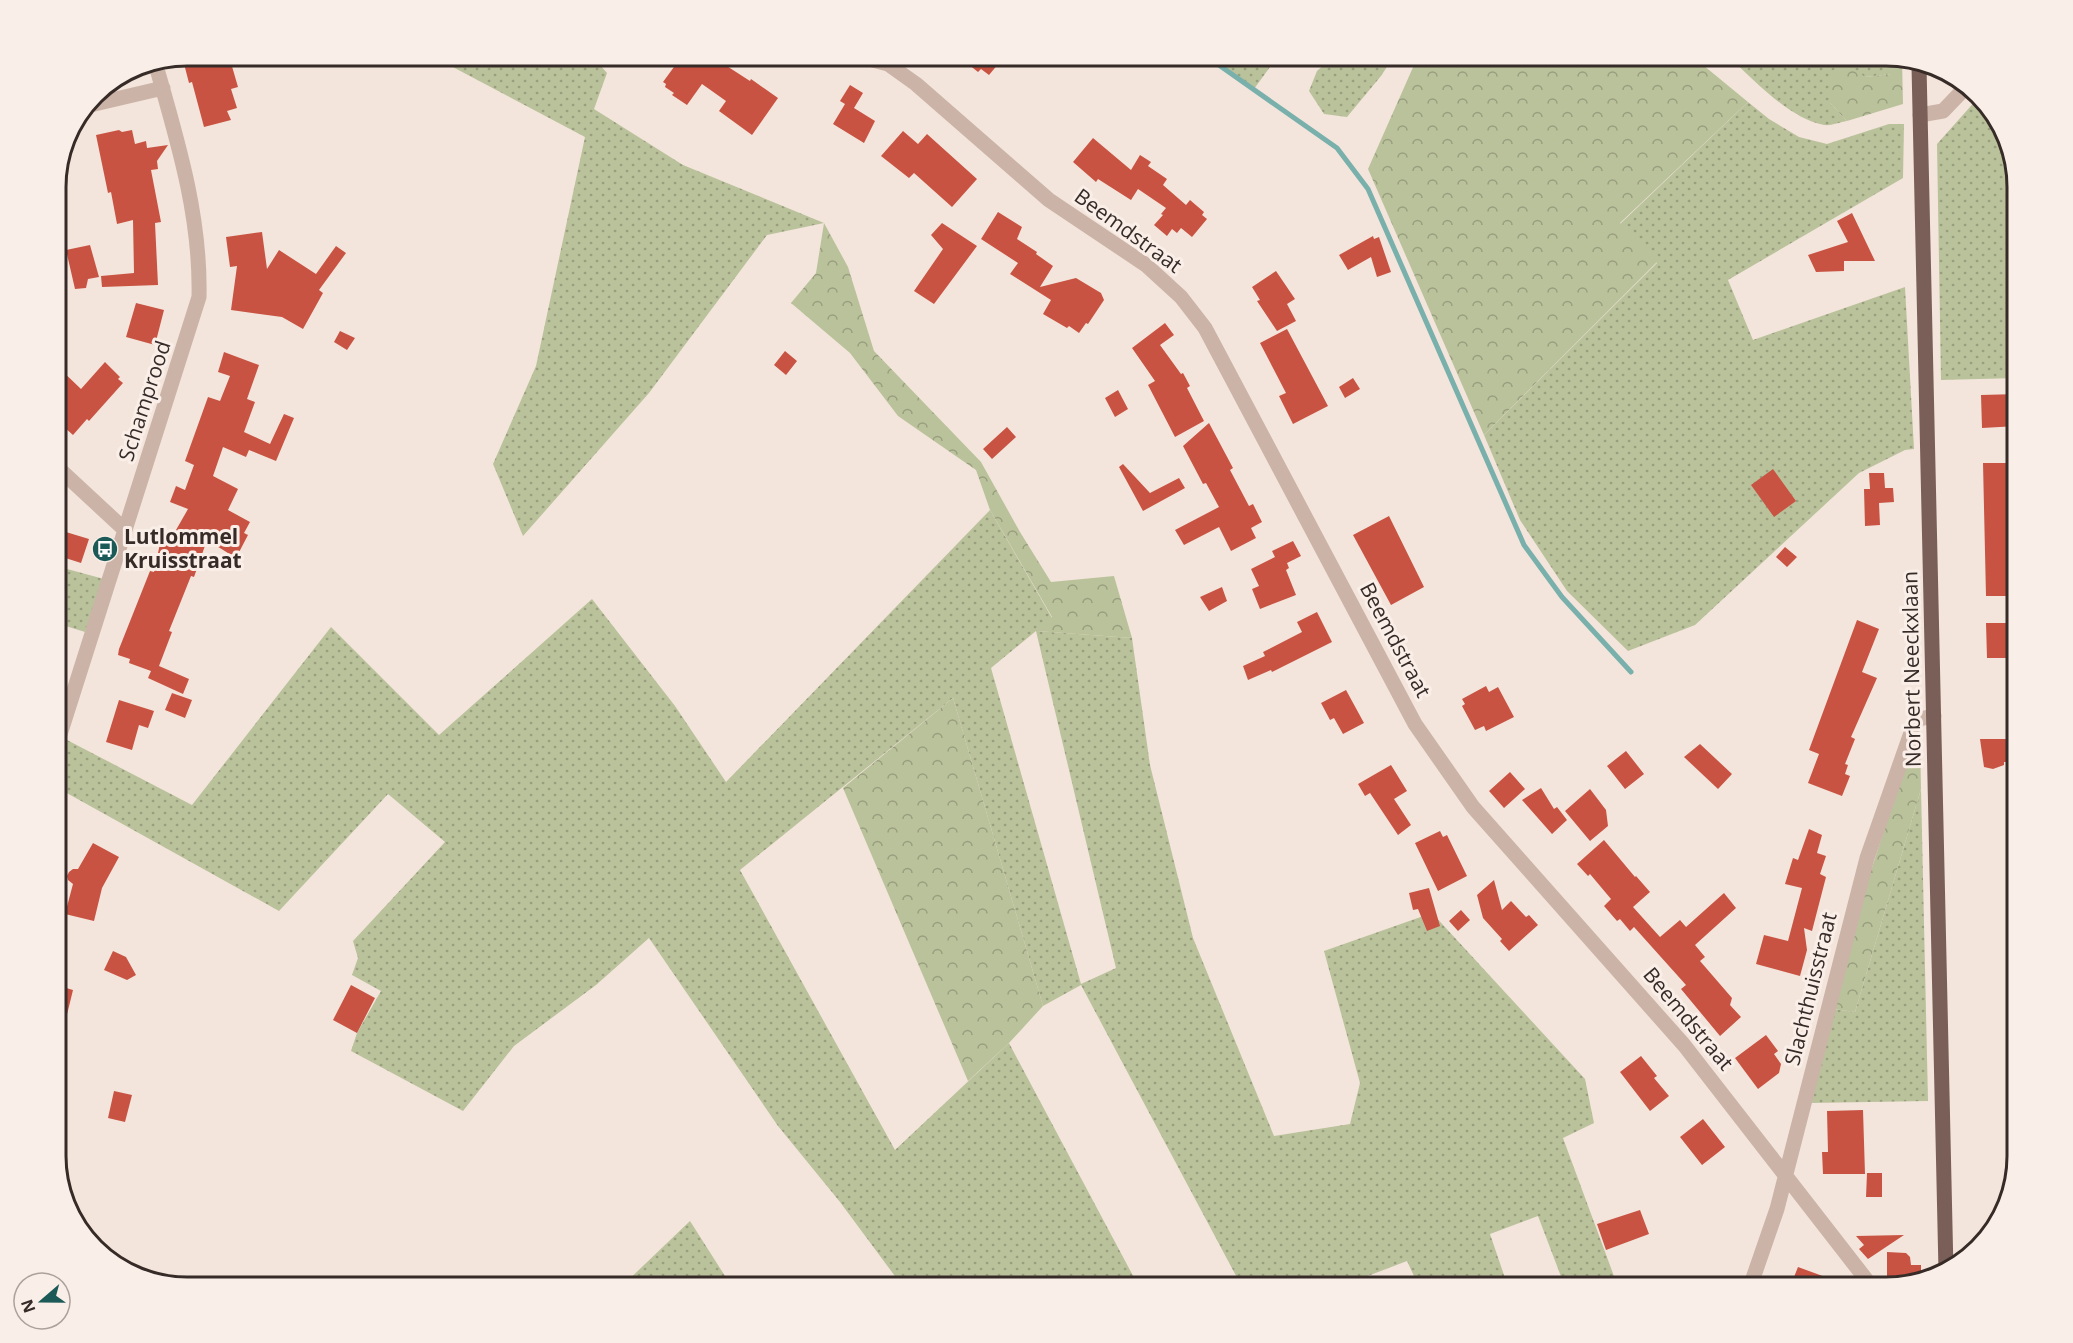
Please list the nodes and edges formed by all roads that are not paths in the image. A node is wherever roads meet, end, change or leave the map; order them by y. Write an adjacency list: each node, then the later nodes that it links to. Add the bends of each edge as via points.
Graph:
1 (891, 66): 12 (street, Beemdstraat, via 1049,200 1146,264 1181,297 1205,328 1415,724 1473,807 1684,1044)
2 (157, 70): 4 (street, Schamprood)
3 (1919, 71): 7 (main road, Norbert Neeckxlaan)
4 (163, 88): 6 (street); 9 (street, Schamprood, via 194,217 200,262 199,297)
5 (1961, 92): 7 (street, via 1943,111)
6 (100, 103)
7 (1920, 115): 11 (main road, Norbert Neeckxlaan)
8 (66, 475): 9 (street)
9 (125, 530): 10 (street, Schamprood)
10 (66, 716)
11 (1934, 716): 12 (street, Slachthuisstraat, via 1919,719 1913,727 1875,831); 13 (main road, Norbert Neeckxlaan)
12 (1786, 1174): 14 (street, Slachthuisstraat); 15 (street, Beemdstraat)
13 (1946, 1261)
14 (1753, 1277)
15 (1864, 1277)

